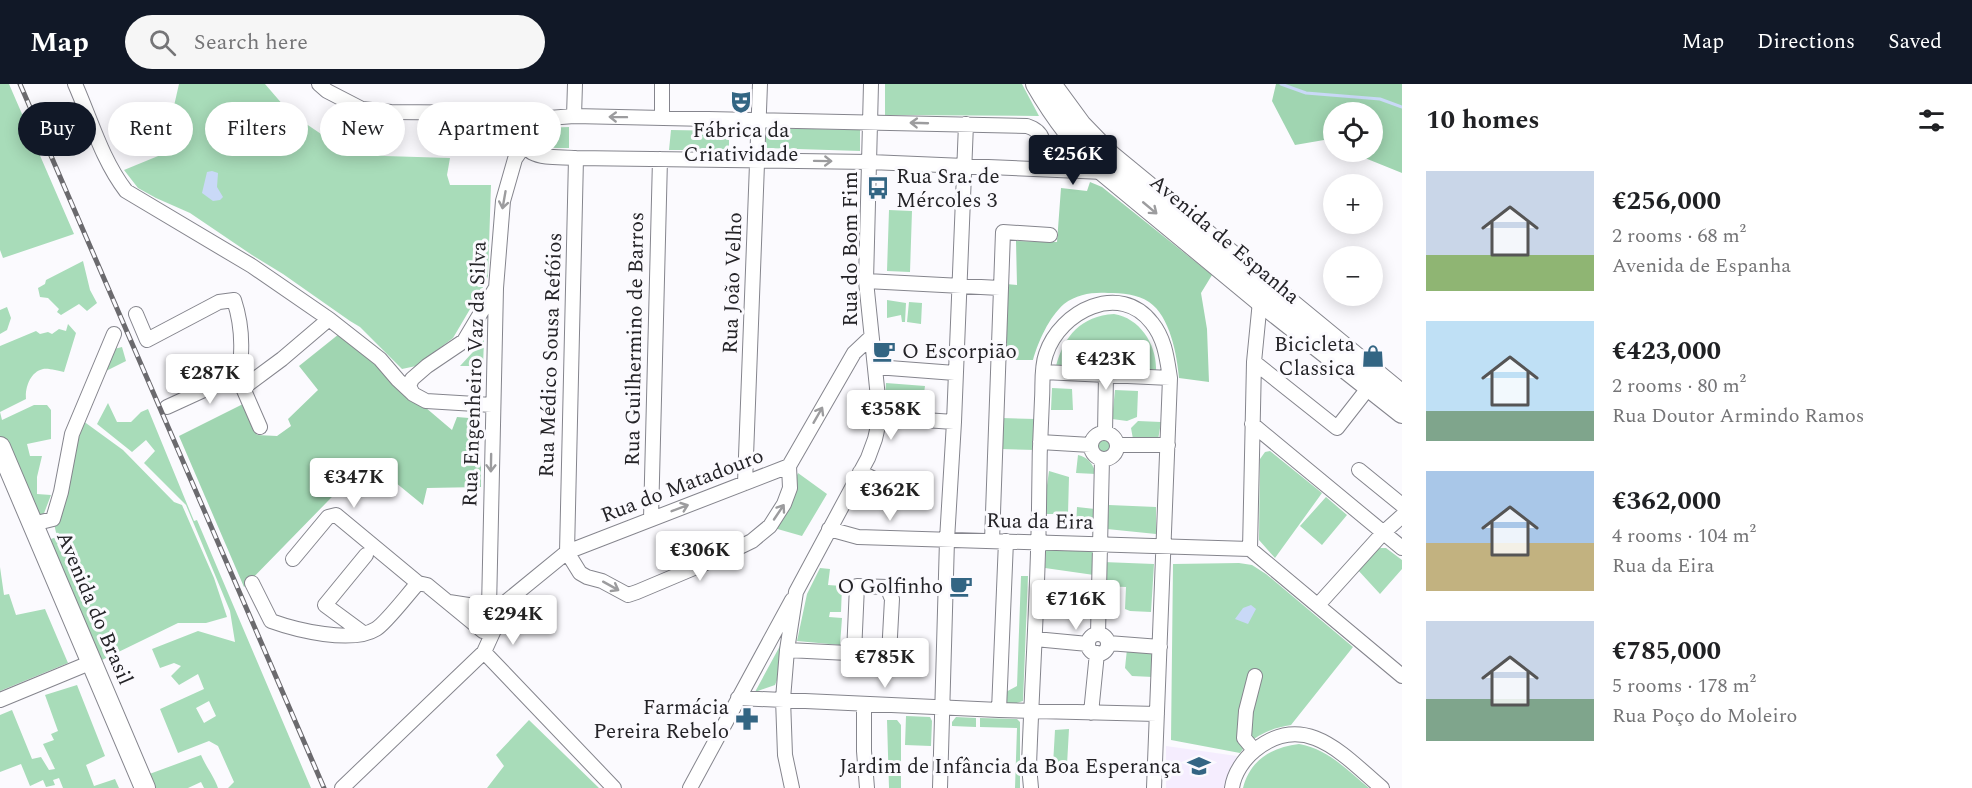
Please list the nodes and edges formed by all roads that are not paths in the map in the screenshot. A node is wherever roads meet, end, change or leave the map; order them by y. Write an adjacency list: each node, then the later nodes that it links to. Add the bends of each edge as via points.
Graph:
1 (75, 84): 32 (street, via 103,151 126,191 252,266)
2 (319, 84): 9 (street, via 362,109)
3 (574, 84): 10 (street)
4 (662, 84): 12 (street)
5 (760, 84): 13 (street, Rua João Velho)
6 (871, 84): 14 (street, Rua do Bom Fim)
7 (1036, 84): 24 (main road, Avenida de Espanha, via 1050,108)
8 (1051, 84): 44 (main road, Avenida de Espanha, via 1080,125 1110,155)
9 (417, 112)
10 (574, 116): 11 (street); 12 (street, one-way to 10)
11 (561, 117)
12 (662, 118): 13 (street)
13 (759, 119): 14 (street); 20 (street, Rua João Velho)
14 (871, 121): 15 (street, one-way to 14); 21 (street, Rua do Bom Fim)
15 (966, 124): 22 (street); 23 (street, via 1037,129 1043,138)
16 (517, 156): 28 (street, Rua Engenheiro Vaz da Silva, one-way to 28, via 503,201)
17 (552, 156): 18 (street)
18 (576, 158): 19 (street); 78 (street, Rua Médico Sousa Refóios)
19 (660, 159): 20 (street); 67 (street, Rua Guilhermino de Barros)
20 (758, 160): 21 (street, one-way to 21); 63 (street, Rua João Velho)
21 (870, 162): 22 (street); 26 (street, Rua do Bom Fim)
22 (964, 166): 23 (street); 27 (street)
23 (1042, 169): 24 (street)
24 (1104, 172): 30 (main road, Avenida de Espanha, one-way to 30)
25 (1050, 235): 29 (street, via 1003,232)
26 (866, 281): 27 (street); 34 (street, Rua do Bom Fim)
27 (960, 286): 29 (street); 38 (street)
28 (496, 288): 43 (street, via 464,341 412,379 409,386); 45 (street, Rua Engenheiro Vaz da Silva)
29 (1000, 288): 72 (street)
30 (1260, 301): 35 (street); 42 (main road, Avenida de Espanha)
31 (136, 314): 41 (street, via 147,340 219,302 234,300 241,333)
32 (329, 319): 41 (street); 43 (street, via 380,359)
33 (114, 334): 68 (street, via 72,434 53,519)
34 (871, 337): 36 (street, Rua do Bom Fim); 59 (street, Rua do Matadouro, one-way to 34, via 854,354)
35 (1254, 362): 42 (street, via 1337,428); 50 (street)
36 (876, 367): 38 (street); 48 (street, Rua do Bom Fim)
37 (1043, 372): 39 (street); 40 (street, via 1046,354 1062,328 1082,310 1110,302 1139,310 1152,323 1165,346); 53 (street)
38 (955, 373): 49 (street)
39 (1106, 375): 40 (street); 52 (street)
40 (1170, 378): 56 (street)
41 (241, 381): 46 (street); 51 (street)
42 (1369, 387): 47 (main road, Avenida de Espanha)
43 (413, 394): 45 (street, via 426,401)
44 (1402, 395)
45 (492, 405): 86 (street, Rua Engenheiro Vaz da Silva, one-way to 86)
46 (167, 406)
47 (1402, 413)
48 (880, 417): 49 (street); 61 (street, Rua do Bom Fim)
49 (954, 422): 71 (street)
50 (1252, 424): 70 (street); 77 (street)
51 (260, 427)
52 (1105, 433): 54 (street, via 1094,438); 55 (street)
53 (1040, 442): 54 (street); 73 (street)
54 (1091, 445): 58 (street)
55 (1117, 445): 56 (street); 58 (street, via 1112,455)
56 (1168, 445): 75 (street)
57 (0, 447): 68 (main road, Avenida do Brasil)
58 (1102, 459): 74 (street)
59 (789, 466): 63 (street, Rua do Matadouro); 78 (street, one-way to 59, via 580,573 627,595 637,592 752,541 770,526 784,504 790,488)
60 (1359, 470): 65 (street)
61 (860, 472): 64 (street); 69 (street, Rua do Bom Fim)
62 (0, 476): 95 (main road, Avenida do Brasil)
63 (746, 483): 67 (street, Rua do Matadouro, one-way to 63)
64 (884, 484)
65 (1402, 505)
66 (1402, 516): 70 (street)
67 (651, 519): 78 (street, Rua do Matadouro)
68 (33, 524): 95 (main road, Avenida do Brasil)
69 (829, 529): 71 (street, Rua da Eira, via 858,537); 83 (street, Rua do Bom Fim)
70 (1383, 533): 76 (street); 85 (street)
71 (946, 540): 72 (street, Rua da Eira); 103 (street)
72 (999, 541): 73 (street, Rua da Eira); 104 (street)
73 (1038, 542): 74 (street, Rua da Eira); 89 (street)
74 (1100, 544): 75 (street, Rua da Eira); 90 (street)
75 (1163, 546): 77 (street, Rua da Eira); 91 (street)
76 (1402, 548)
77 (1250, 549): 85 (street)
78 (567, 552): 86 (street, Rua do Matadouro)
79 (366, 555): 88 (street, via 325,605)
80 (293, 559): 82 (street, via 328,517 336,515)
81 (252, 584): 88 (street, via 271,621 297,630 351,636)
82 (418, 584): 84 (street, via 427,585); 88 (street, via 376,629)
83 (796, 592): 92 (street, Rua do Bom Fim); 99 (street)
84 (449, 602): 86 (street); 87 (street)
85 (1318, 605): 98 (street)
86 (489, 609): 87 (street, via 477,616); 87 (street, Rua Engenheiro Vaz da Silva, via 500,620)
87 (487, 628): 94 (street); 96 (street)
88 (363, 633)
89 (1035, 639): 90 (street); 105 (street)
90 (1098, 644): 91 (street); 106 (street)
91 (1160, 647): 107 (street)
92 (786, 650): 93 (street); 100 (street, Rua do Bom Fim)
93 (854, 653): 93 (street, via 857,586 887,587 892,599 889,655)
94 (480, 656): 96 (street); 111 (street)
95 (87, 664): 101 (street); 109 (main road, Avenida do Brasil); 110 (main road, Avenida do Brasil)
96 (498, 665): 112 (street)
97 (1255, 676): 108 (street, via 1244,738)
98 (1402, 676)
99 (738, 698): 100 (street); 113 (street)
100 (783, 699): 102 (street); 114 (street, Rua do Bom Fim, via 785,755)
101 (0, 700)
102 (864, 704): 103 (street); 115 (street)
103 (940, 707): 104 (street); 116 (street)
104 (999, 710): 105 (street)
105 (1031, 711): 106 (street); 117 (street)
106 (1091, 713): 107 (street)
107 (1157, 714): 118 (street)
108 (1254, 750): 119 (street, via 1245,758); 120 (street, via 1278,736 1316,737)
109 (132, 788)
110 (145, 788)
111 (342, 788)
112 (614, 788)
113 (690, 788)
114 (792, 788)
115 (867, 788)
116 (939, 788)
117 (1031, 788)
118 (1154, 788)
119 (1232, 788)
120 (1382, 788)

